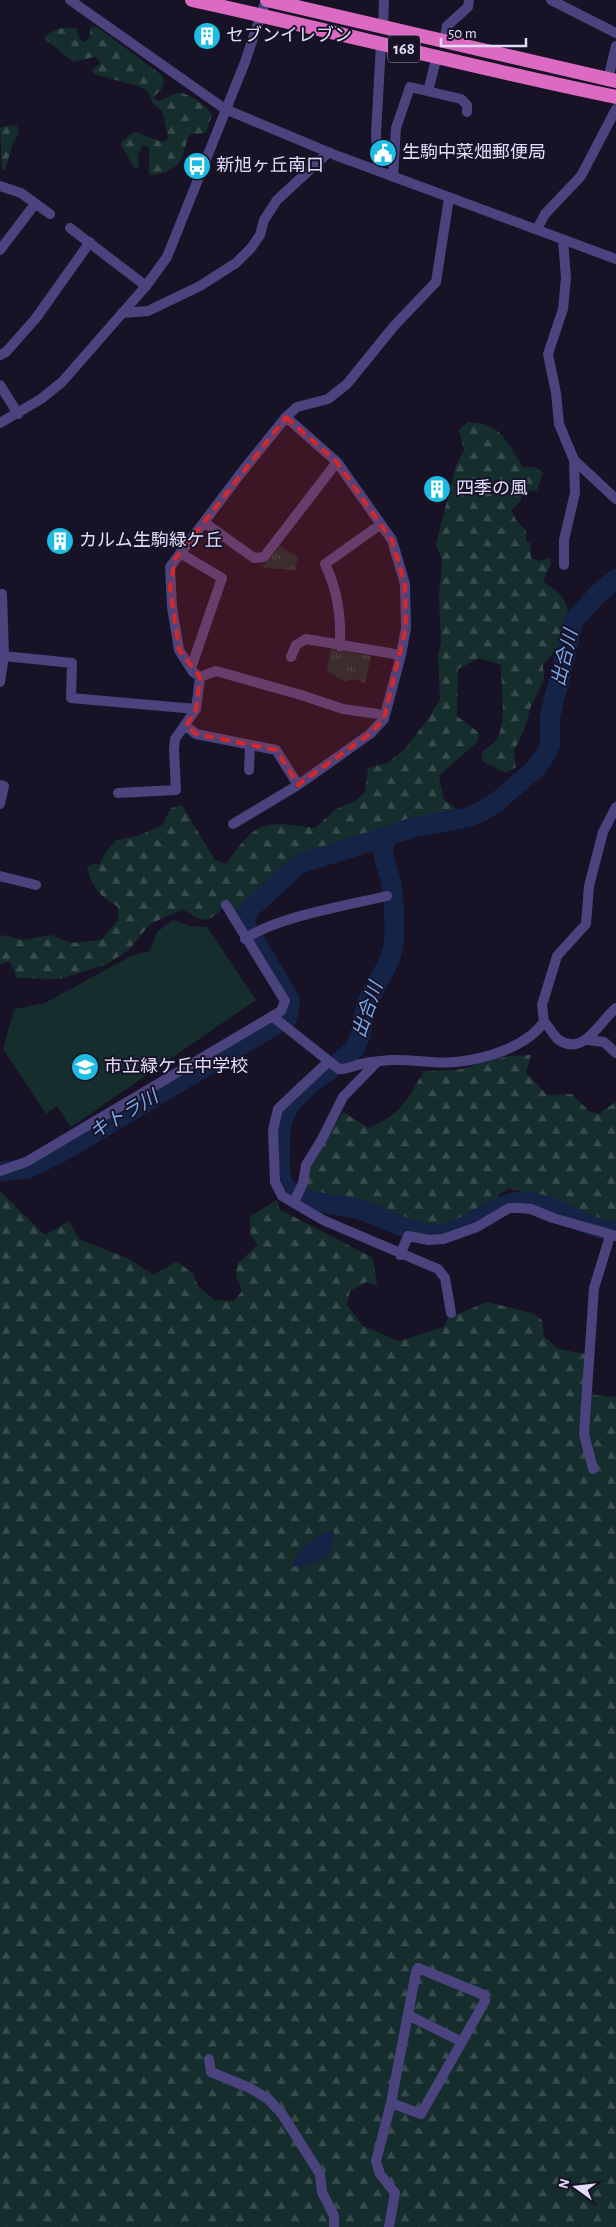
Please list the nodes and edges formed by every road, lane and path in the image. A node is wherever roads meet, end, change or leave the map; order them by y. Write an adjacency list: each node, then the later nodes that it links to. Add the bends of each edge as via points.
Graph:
1 (70, 0): 18 (street)
2 (192, 0): 8 (highway, 168)
3 (266, 0): 8 (street); 9 (highway, 168)
4 (384, 0): 9 (street)
5 (469, 0): 11 (street, via 468,7 447,26)
6 (551, 0): 7 (street)
7 (571, 4): 10 (street)
8 (262, 15): 12 (highway, 168); 18 (street)
9 (383, 28): 11 (highway, 168)
10 (616, 32)
11 (444, 41): 15 (highway, 168)
12 (381, 44): 14 (highway, 168); 22 (street, via 376,134)
13 (616, 46): 15 (street)
14 (437, 56): 16 (street); 17 (highway, 168, via 521,78)
15 (612, 80)
16 (428, 91): 20 (street, via 461,98 467,105); 23 (street, via 410,87 396,128)
17 (616, 97)
18 (225, 109): 21 (street); 34 (street, via 170,251)
19 (616, 109): 29 (street, via 582,176 545,214)
20 (467, 112)
21 (329, 152): 22 (street); 35 (street, via 277,200 264,220 260,235 236,263 200,286 148,311)
22 (378, 170): 23 (street)
23 (393, 177): 25 (street)
24 (0, 186): 26 (street, via 21,193)
25 (449, 198): 29 (street); 39 (street, via 436,282 394,326 347,384 328,399 297,407)
26 (35, 204): 27 (street); 32 (street)
27 (50, 214)
28 (70, 228): 31 (street)
29 (537, 229): 30 (street)
30 (563, 240): 33 (street); 41 (street, via 566,278 563,309 548,354 559,424)
31 (90, 242): 34 (street); 36 (street, via 36,318)
32 (0, 250)
33 (616, 259)
34 (146, 286): 35 (street)
35 (122, 313): 38 (street, via 62,382)
36 (0, 355)
37 (0, 385): 38 (street)
38 (18, 414): 40 (street)
39 (286, 416): 42 (street); 44 (street)
40 (0, 423)
41 (574, 460): 43 (street); 47 (street, via 575,493 564,540)
42 (337, 462): 44 (street, via 264,557 254,558); 45 (street)
43 (616, 499)
44 (205, 523): 46 (street)
45 (381, 524): 49 (street, via 325,564 335,584 341,621); 50 (street, via 392,540 405,584 406,628)
46 (180, 553): 53 (street, via 170,567 172,614 179,650); 53 (street, via 222,578)
47 (564, 565)
48 (2, 594): 51 (street)
49 (340, 646): 50 (street); 52 (street, via 306,639 296,645)
50 (402, 655): 57 (street)
51 (4, 656): 55 (street); 56 (street, via 72,663 71,698)
52 (291, 657)
53 (191, 668): 54 (street)
54 (200, 677): 56 (street); 57 (street, via 216,671 342,709 378,714)
55 (0, 682)
56 (196, 709): 58 (street)
57 (384, 719): 62 (street, via 370,734)
58 (186, 726): 59 (street, via 196,734); 63 (street, via 175,740 176,790)
59 (250, 746): 60 (street); 62 (street, via 276,750)
60 (249, 770)
61 (0, 785): 64 (street, via 4,786)
62 (298, 785): 66 (street)
63 (118, 793)
64 (0, 804)
65 (616, 807): 74 (street, via 603,832 589,886 586,924 557,956 542,1005)
66 (233, 824)
67 (0, 876): 68 (street)
68 (36, 885)
69 (387, 896): 71 (street, via 323,911 257,931)
70 (226, 905): 71 (street)
71 (245, 939): 73 (street, via 284,1001 281,1011)
72 (616, 1008): 75 (street)
73 (272, 1016): 77 (street); 79 (street, via 26,1162)
74 (544, 1022): 75 (street, via 561,1041 578,1044); 78 (street, via 519,1043 480,1057 457,1062)
75 (588, 1040): 76 (street, via 604,1042)
76 (616, 1053)
77 (328, 1062): 78 (street, via 350,1069); 80 (street, via 278,1109 273,1130 275,1182 282,1196)
78 (377, 1062): 80 (street, via 343,1097 306,1165 304,1183)
79 (0, 1171)
80 (294, 1202): 82 (street, via 323,1220)
81 (613, 1236): 82 (street, via 531,1209 509,1208 477,1227 443,1238 429,1240 408,1236); 84 (street, via 594,1288 584,1434)
82 (400, 1254): 83 (street, via 438,1269 445,1278)
83 (450, 1313)
84 (593, 1468)
85 (408, 2015): 86 (street); 86 (street, via 418,1968 484,1995 485,2000); 88 (street)
86 (462, 2042): 88 (street, via 421,2114)
87 (209, 2059): 89 (street, via 211,2072 250,2088 268,2099 282,2114 320,2174 322,2192 334,2216)
88 (391, 2103): 90 (street, via 376,2161 380,2174 395,2193)
89 (334, 2227)
90 (389, 2227)

